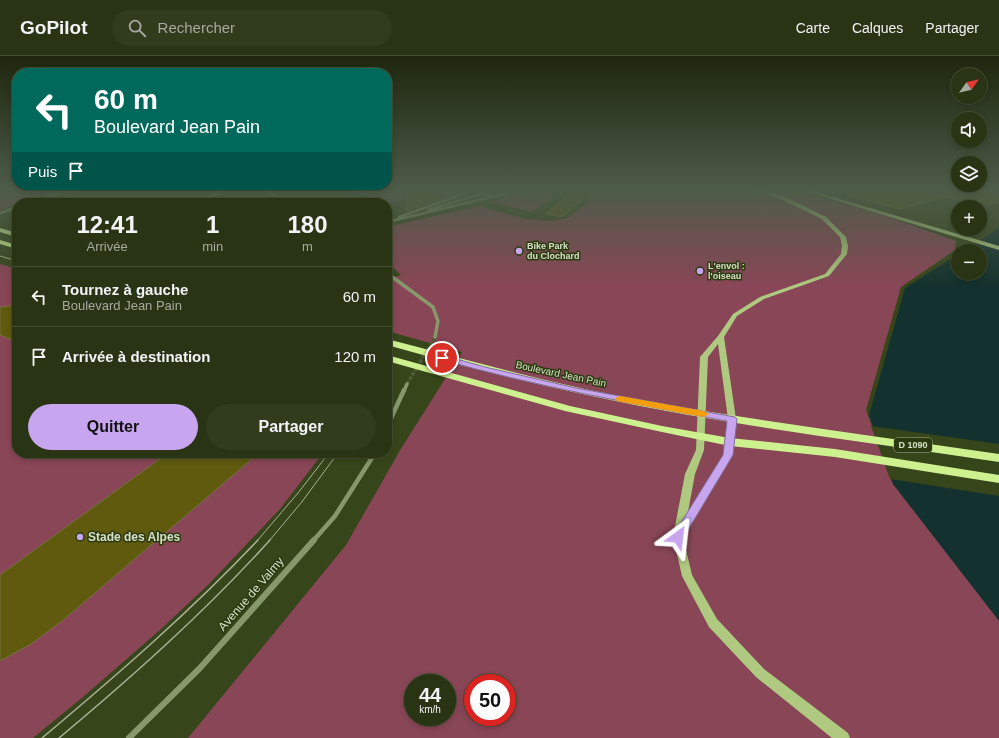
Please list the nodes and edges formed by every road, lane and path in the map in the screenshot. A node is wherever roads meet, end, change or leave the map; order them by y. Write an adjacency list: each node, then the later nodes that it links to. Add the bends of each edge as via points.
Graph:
1 (828, 222): 10 (main road, via 843,237 845,246 844,254 827,275 762,298 735,315)
2 (911, 222): 7 (main road)
3 (0, 230): 4 (main road)
4 (12, 234)
5 (0, 242): 6 (main road)
6 (12, 246)
7 (999, 248)
8 (392, 277): 9 (street, via 433,307 438,314)
9 (435, 337)
10 (721, 337): 14 (main road, via 704,357); 16 (main road)
11 (392, 343): 14 (main road, Boulevard Jean Pain / D 1090, via 576,391)
12 (392, 359): 17 (main road, D 1090, via 569,409)
13 (407, 384): 15 (street)
14 (702, 414): 16 (main road, Boulevard Jean Pain / D 1090); 17 (main road)
15 (392, 415)
16 (732, 419): 18 (main road); 20 (main road, D 1090)
17 (701, 436): 18 (main road, D 1090); 22 (main road, via 700,450 690,474)
18 (730, 442): 21 (main road, D 1090, via 835,453); 22 (main road, via 723,465)
19 (372, 458): 23 (street, Avenue de Valmy, via 335,516 200,668)
20 (999, 458)
21 (999, 479)
22 (678, 537): 24 (main road, via 686,576 713,623 760,673)
23 (129, 738)
24 (843, 738)

